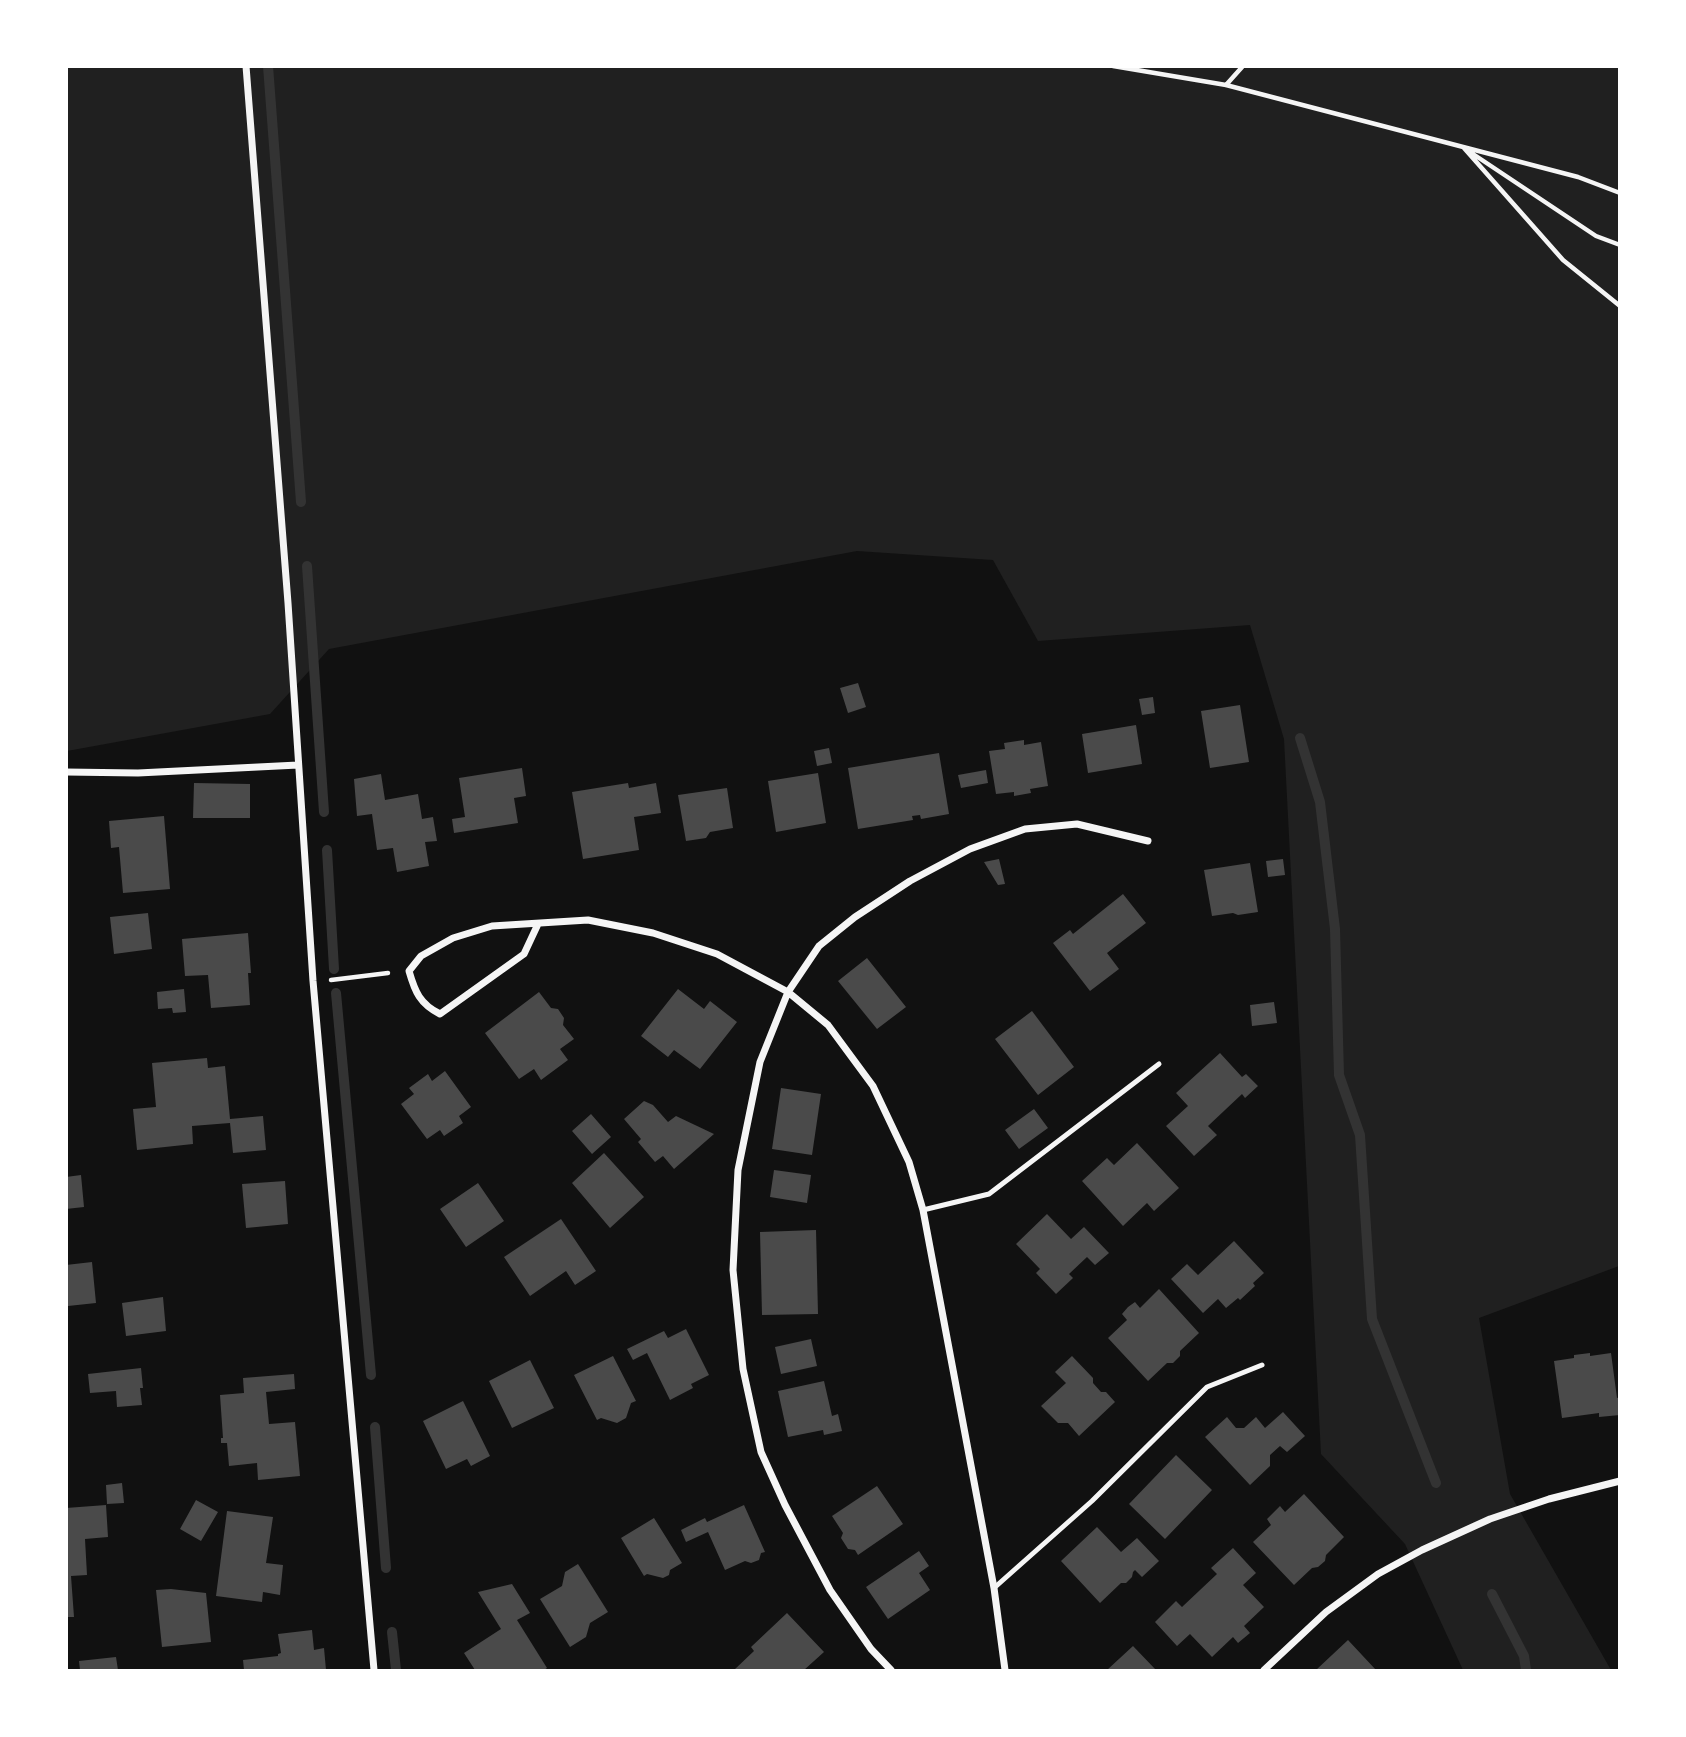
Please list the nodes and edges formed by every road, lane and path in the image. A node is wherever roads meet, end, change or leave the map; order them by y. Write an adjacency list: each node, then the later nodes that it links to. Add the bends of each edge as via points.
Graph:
1 (246, 66): 9 (street)
2 (1113, 66): 4 (path)
3 (1243, 66): 4 (path)
4 (1226, 85): 5 (path)
5 (1464, 148): 6 (path, via 1578,177); 7 (path, via 1596,236); 8 (path, via 1563,260)
6 (1619, 193)
7 (1619, 245)
8 (1619, 306)
9 (298, 765): 10 (street); 21 (street)
10 (66, 772)
11 (1148, 841): 15 (street, via 1077,824 1025,829 970,849 855,916 820,946)
12 (538, 924): 13 (street, via 492,926 453,938 421,956); 13 (street, via 524,954 440,1014 415,991); 15 (street, via 588,920 653,933 717,954)
13 (409, 971): 14 (path)
14 (355, 977)
15 (788, 992): 17 (street, via 828,1025 873,1086 909,1162); 22 (street, via 760,1062 738,1170 733,1270 743,1368 761,1452 786,1505 831,1590)
16 (1158, 1065): 17 (lane, via 989,1194)
17 (923, 1210): 20 (street)
18 (1262, 1365): 20 (lane, via 1207,1387 1092,1501)
19 (1619, 1481): 24 (street, via 1490,1519 1422,1550 1378,1574 1326,1612)
20 (994, 1588): 23 (street)
21 (374, 1671)
22 (891, 1671)
23 (1005, 1671)
24 (1264, 1671)

